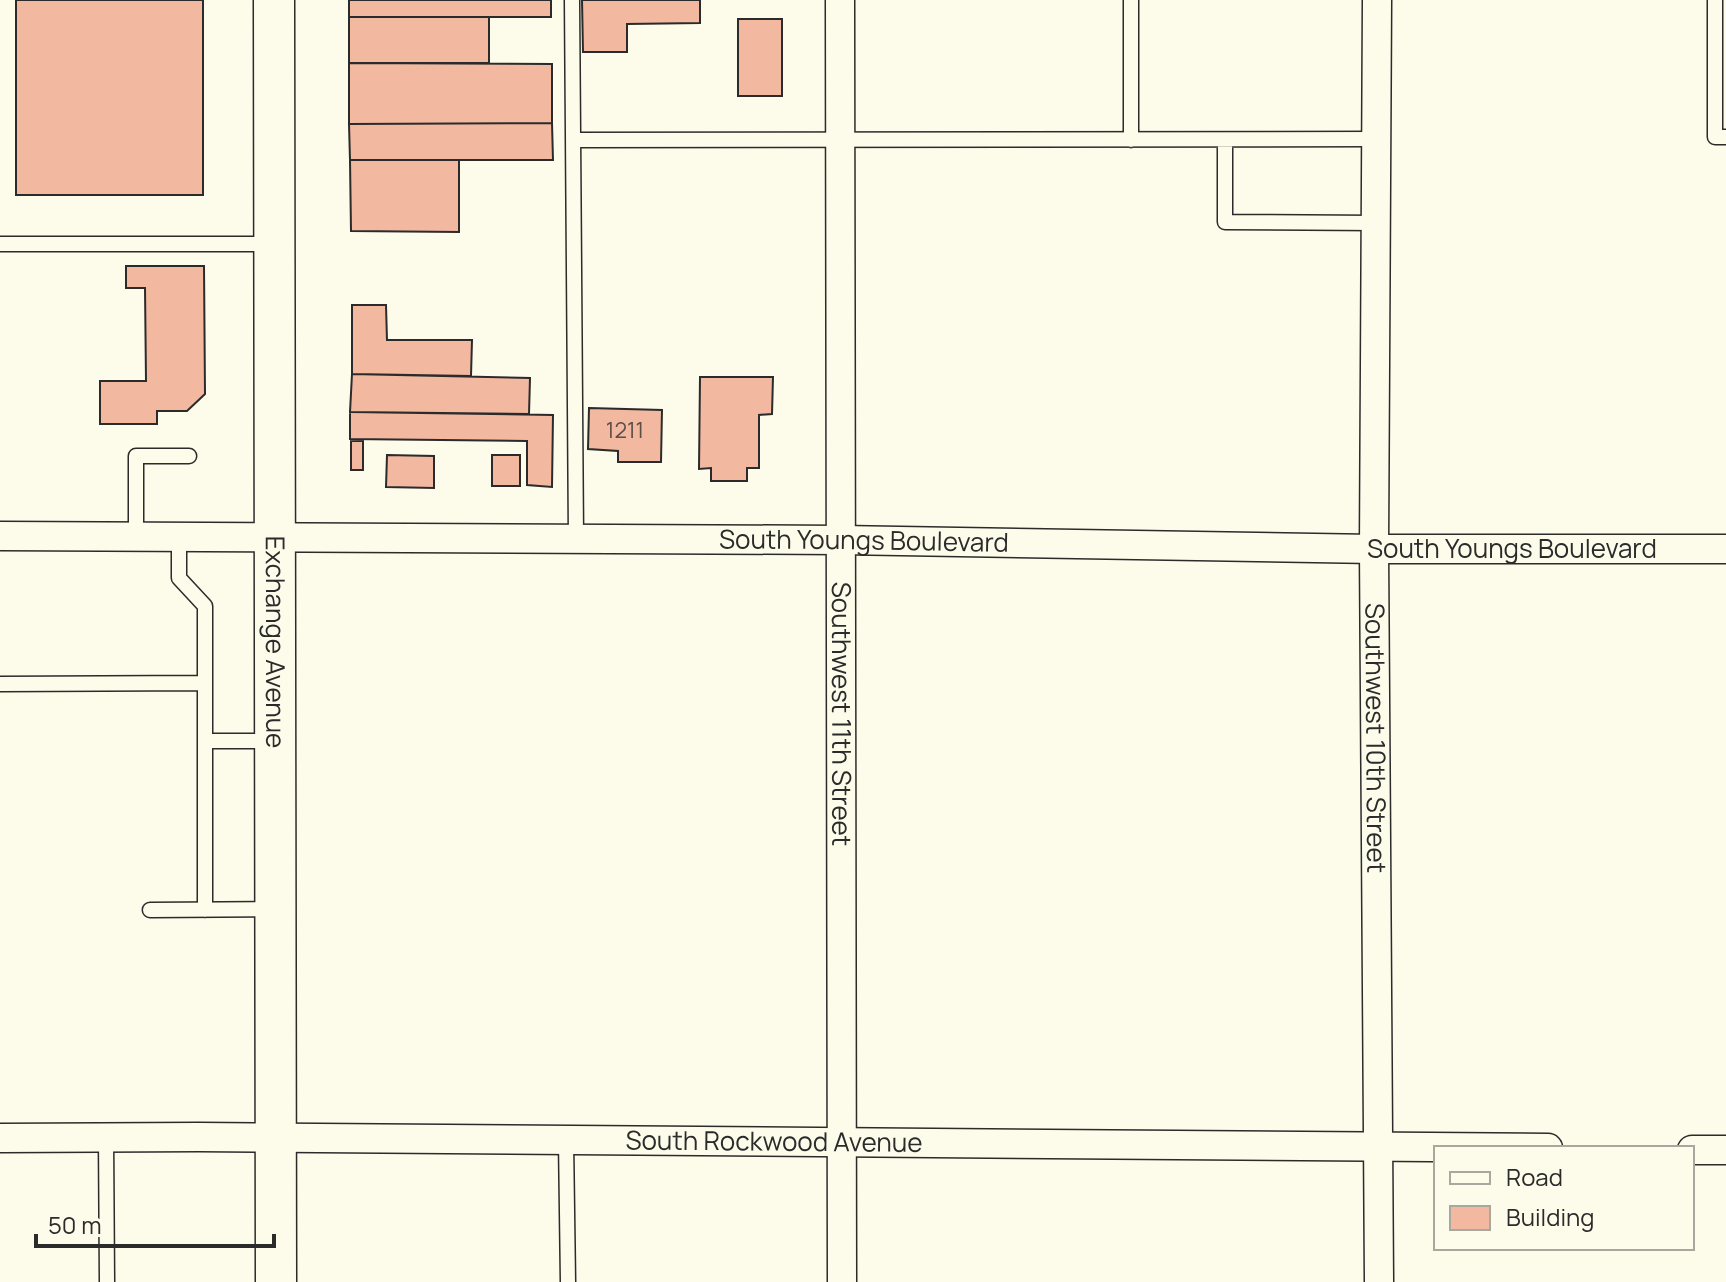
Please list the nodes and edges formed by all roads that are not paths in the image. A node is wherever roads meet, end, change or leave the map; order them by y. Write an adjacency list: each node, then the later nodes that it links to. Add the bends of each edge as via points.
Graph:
1 (274, 0): 15 (main road, Exchange Avenue)
2 (572, 0): 10 (lane)
3 (840, 0): 8 (street, Southwest 11th Street)
4 (1131, 0): 11 (lane)
5 (1377, 0): 9 (street, Southwest 10th Street)
6 (1715, 0): 7 (lane, via 1715,137)
7 (1726, 137)
8 (841, 139): 10 (lane); 11 (lane); 22 (street, Southwest 11th Street)
9 (1377, 139): 12 (lane); 13 (street, Southwest 10th Street)
10 (573, 140): 21 (lane)
11 (1131, 140): 12 (lane)
12 (1225, 140): 13 (lane, via 1225,222)
13 (1376, 223): 23 (street, Southwest 10th Street)
14 (0, 244): 15 (lane)
15 (275, 244): 20 (main road, Exchange Avenue)
16 (189, 456): 18 (lane, via 136,456)
17 (0, 536): 18 (street, South Youngs Boulevard)
18 (136, 538): 19 (street, South Youngs Boulevard)
19 (179, 538): 20 (street, South Youngs Boulevard); 25 (lane, via 179,578 205,606)
20 (275, 539): 21 (street, South Youngs Boulevard); 28 (main road, Exchange Avenue)
21 (576, 539): 22 (street, South Youngs Boulevard)
22 (841, 540): 23 (street, South Youngs Boulevard); 36 (street, Southwest 11th Street)
23 (1374, 549): 24 (street, South Youngs Boulevard); 37 (street, Southwest 10th Street)
24 (1726, 549)
25 (205, 683): 26 (lane); 27 (lane)
26 (0, 684)
27 (205, 741): 28 (lane); 31 (lane)
28 (275, 741): 29 (main road, Exchange Avenue)
29 (276, 909): 31 (lane); 34 (main road, Exchange Avenue)
30 (150, 910): 31 (lane)
31 (205, 910)
32 (106, 1137): 33 (street, South Rockwood Avenue); 34 (street, South Rockwood Avenue); 41 (lane)
33 (0, 1138)
34 (276, 1138): 35 (street, South Rockwood Avenue); 42 (main road, Exchange Avenue)
35 (566, 1140): 36 (street, South Rockwood Avenue); 43 (lane)
36 (842, 1141): 37 (street, South Rockwood Avenue); 44 (street, Southwest 11th Street)
37 (1378, 1146): 38 (street, South Rockwood Avenue); 45 (street, Southwest 10th Street)
38 (1434, 1147)
39 (1694, 1150): 40 (street)
40 (1726, 1150)
41 (107, 1282)
42 (276, 1282)
43 (568, 1282)
44 (842, 1282)
45 (1379, 1282)

